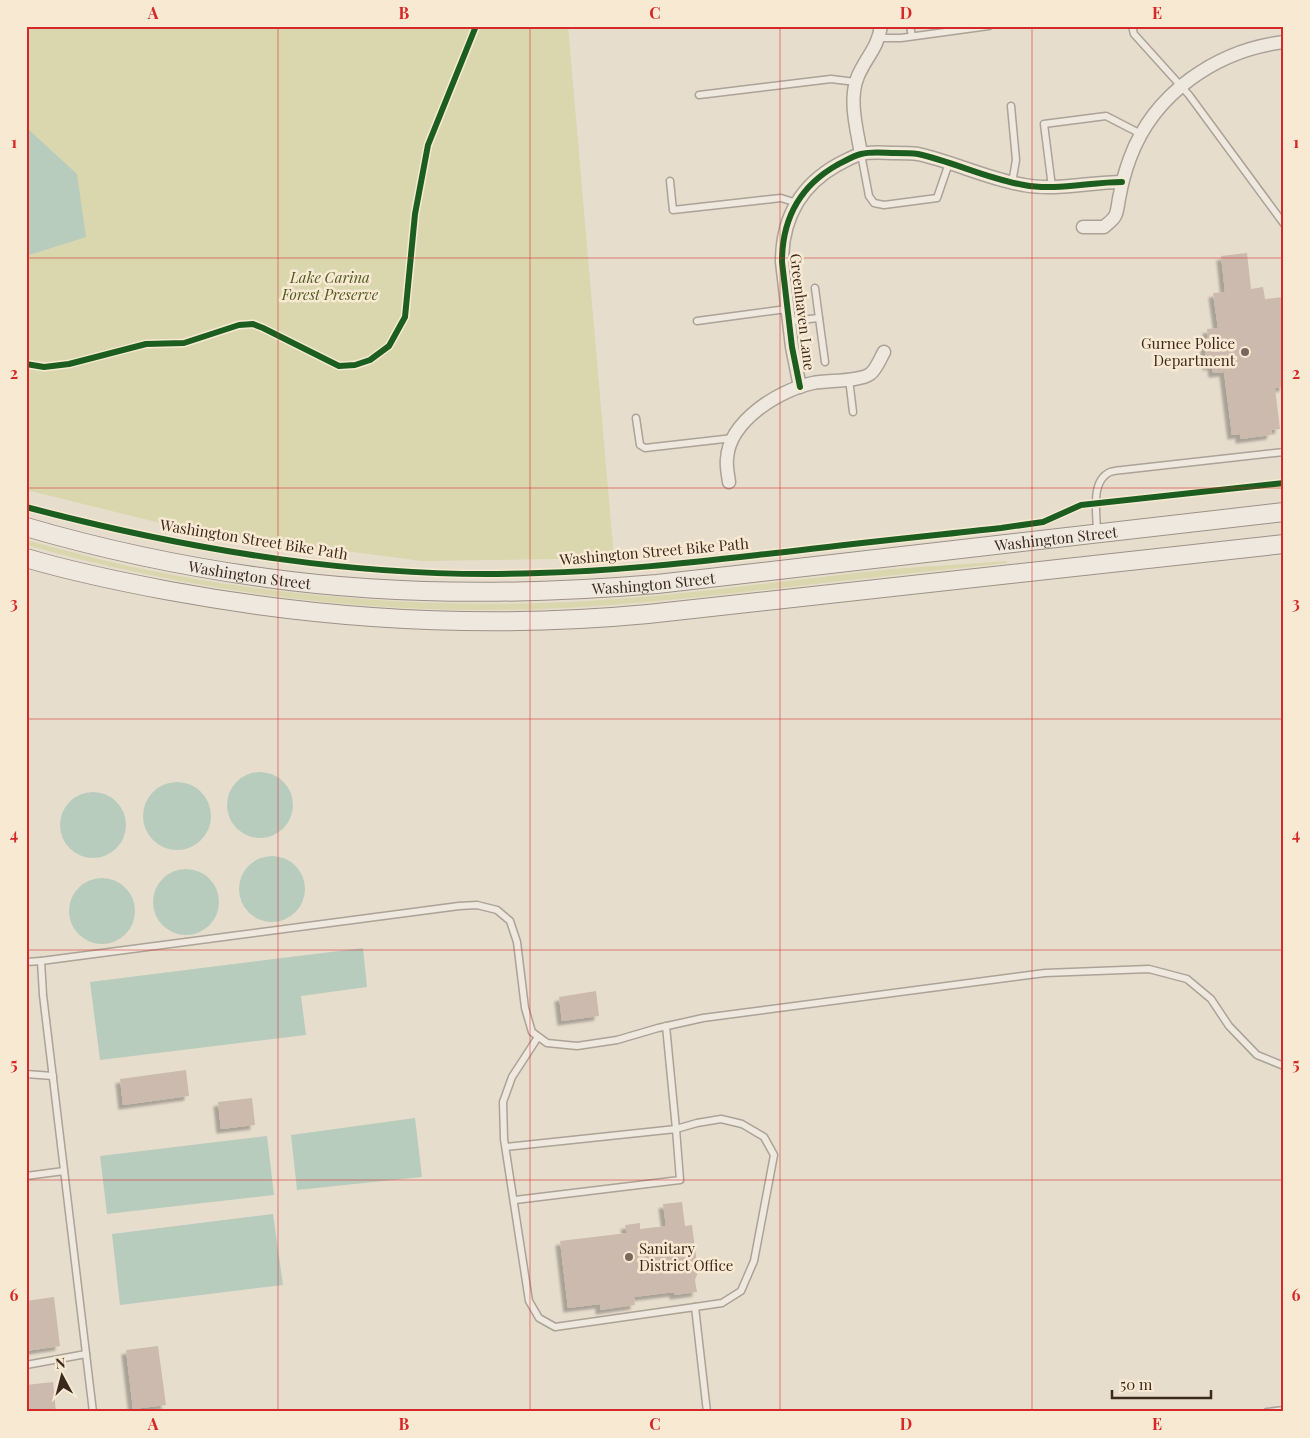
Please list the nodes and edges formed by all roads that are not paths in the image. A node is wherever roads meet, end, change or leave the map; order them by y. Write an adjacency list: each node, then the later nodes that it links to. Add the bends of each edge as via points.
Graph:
1 (910, 26): 5 (lane)
2 (989, 26): 5 (lane)
3 (1132, 26): 8 (lane, via 1134,34)
4 (880, 32): 5 (lane); 7 (street)
5 (912, 36)
6 (1284, 42): 8 (street, via 1234,54 1214,63)
7 (856, 82): 9 (lane, via 831,79); 12 (street, via 854,105)
8 (1181, 86): 11 (street); 19 (lane)
9 (699, 95)
10 (1011, 106): 16 (lane, via 1016,160)
11 (1142, 134): 15 (street); 17 (lane, via 1106,116 1044,124)
12 (861, 154): 13 (street, Greenhaven Lane, via 916,154); 13 (lane, via 869,196 874,204 884,205 936,198); 18 (street, Greenhaven Lane, via 823,173)
13 (949, 162): 16 (street, Greenhaven Lane)
14 (670, 181): 18 (lane, via 673,210 781,198)
15 (1122, 182): 17 (street, Greenhaven Lane); 20 (street, via 1115,216 1104,227)
16 (1012, 183): 17 (street, Greenhaven Lane)
17 (1052, 187)
18 (797, 203): 22 (street, Greenhaven Lane, via 788,220 782,248)
19 (1284, 224)
20 (1082, 227)
21 (815, 288): 23 (lane)
22 (788, 315): 23 (lane); 24 (lane); 28 (street, Greenhaven Lane)
23 (819, 318): 26 (lane)
24 (697, 321)
25 (884, 352): 27 (street, via 871,374)
26 (825, 362)
27 (850, 379): 28 (street); 29 (lane)
28 (800, 387): 31 (street, via 754,412)
29 (853, 412)
30 (636, 418): 31 (lane, via 640,446 645,448)
31 (732, 438): 33 (street, via 727,458)
32 (1284, 452): 36 (lane, via 1109,472 1096,491)
33 (729, 482)
34 (1284, 512): 36 (main road, Washington Street)
35 (26, 527): 36 (main road, Washington Street, via 124,553 268,579 390,589 486,592 657,584)
36 (1097, 533)
37 (1284, 544): 38 (main road, Washington Street, via 648,614 487,621 377,618 262,606 133,584)
38 (26, 558)
39 (42, 961): 40 (lane); 42 (lane, via 476,905 497,910 510,921 517,942 525,1008 532,1032); 45 (lane)
40 (26, 962)
41 (666, 1026): 42 (lane, via 617,1040 577,1046 547,1043); 43 (lane, via 702,1018 1045,973 1149,969 1187,979 1212,999 1229,1026 1257,1055); 46 (lane)
42 (538, 1037): 47 (lane, via 512,1077 503,1102)
43 (1284, 1066)
44 (26, 1074): 45 (lane)
45 (53, 1076): 48 (lane)
46 (676, 1129): 47 (lane); 50 (lane, via 680,1180); 51 (lane, via 721,1119 742,1124 764,1137 774,1155 754,1262 741,1290 722,1303)
47 (506, 1147): 50 (lane)
48 (64, 1171): 49 (lane); 52 (lane)
49 (26, 1176)
50 (515, 1200): 51 (lane, via 529,1300 539,1318 555,1327)
51 (695, 1307): 56 (lane)
52 (86, 1354): 53 (lane); 55 (lane)
53 (26, 1365)
54 (1284, 1410): 57 (lane)
55 (93, 1412)
56 (707, 1412)
57 (1268, 1412)

